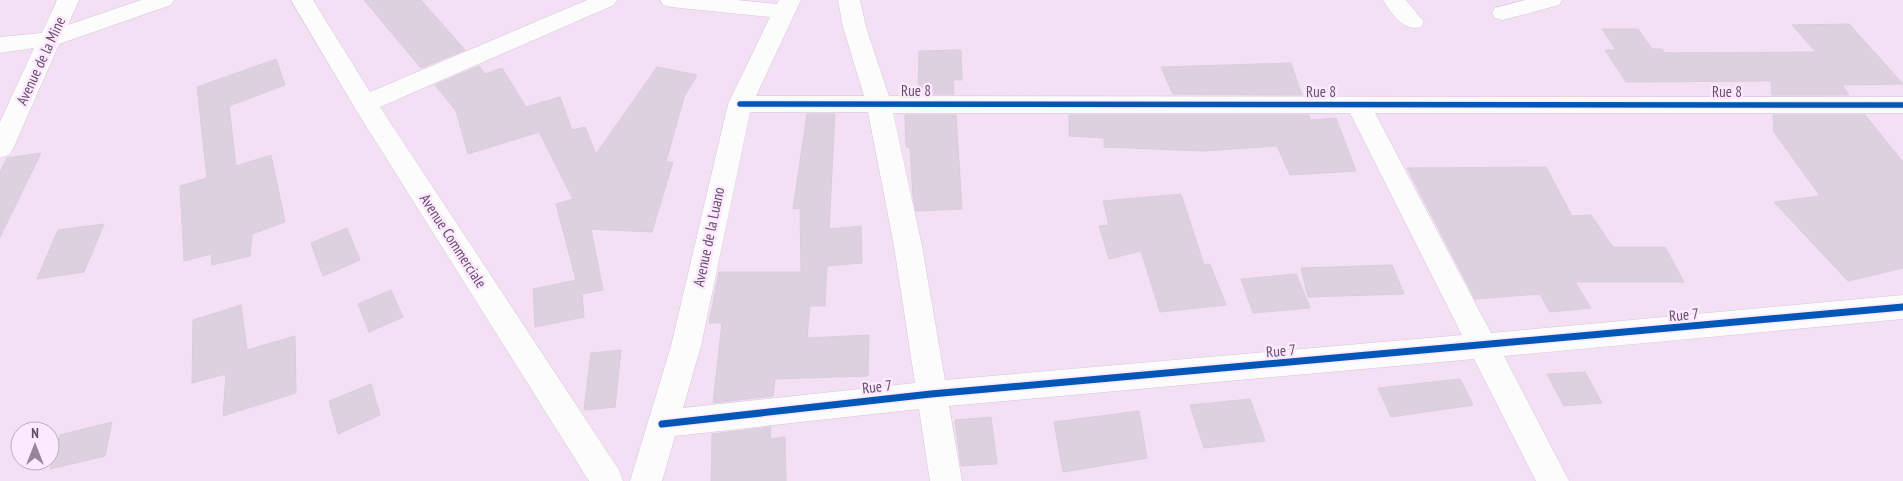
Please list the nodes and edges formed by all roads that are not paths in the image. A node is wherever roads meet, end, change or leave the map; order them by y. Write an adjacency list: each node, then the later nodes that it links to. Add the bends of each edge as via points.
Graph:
1 (68, 0): 12 (street, Avenue de la Mine)
2 (163, 0): 12 (street)
3 (302, 0): 14 (street, Avenue Commerciale)
4 (606, 0): 14 (street)
5 (671, 0): 9 (street)
6 (849, 0): 16 (street, via 852,24)
7 (1394, 0): 11 (street)
8 (1551, 0): 10 (street)
9 (787, 6): 15 (street, Avenue de la Luano)
10 (1503, 12)
11 (1413, 22)
12 (51, 39): 13 (street); 19 (street, Avenue de la Mine)
13 (0, 45)
14 (365, 104): 24 (street, Avenue Commerciale)
15 (740, 104): 16 (street, Rue 8); 23 (street, Avenue de la Luano, via 686,346)
16 (879, 104): 17 (street, Rue 8); 22 (street, via 914,283)
17 (1358, 104): 18 (street, Rue 8); 21 (street)
18 (1903, 105)
19 (0, 149)
20 (1903, 307): 21 (street, Rue 7)
21 (1483, 345): 22 (street, Rue 7); 27 (street)
22 (931, 394): 23 (street, Rue 7); 26 (street)
23 (662, 424): 25 (street, Avenue de la Luano)
24 (607, 481)
25 (646, 481)
26 (946, 481)
27 (1553, 481)

